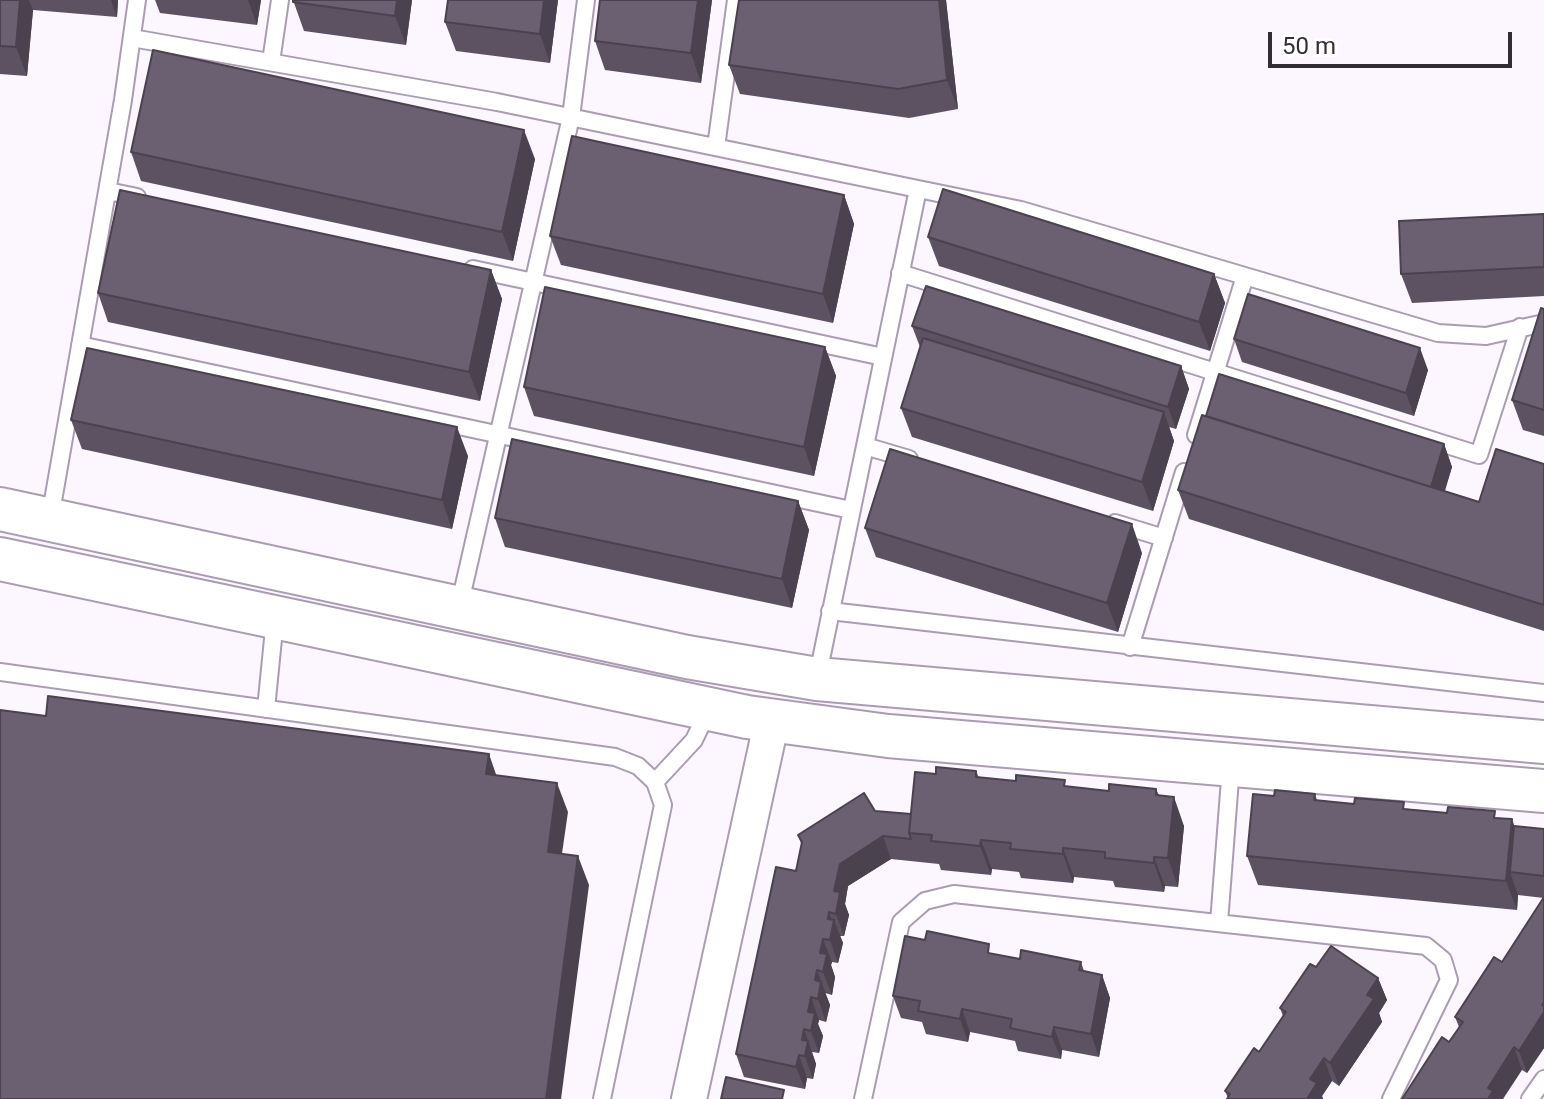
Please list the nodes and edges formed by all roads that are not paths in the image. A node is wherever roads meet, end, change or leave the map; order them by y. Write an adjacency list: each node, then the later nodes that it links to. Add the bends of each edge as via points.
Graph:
1 (137, 0): 5 (lane)
2 (280, 0): 6 (lane)
3 (586, 0): 7 (lane)
4 (736, 0): 8 (lane)
5 (132, 38): 6 (lane); 10 (lane)
6 (271, 62): 7 (lane)
7 (571, 117): 8 (lane); 15 (lane)
8 (716, 147): 9 (lane)
9 (918, 189): 13 (lane); 14 (lane, via 1021,210)
10 (108, 191): 11 (lane); 18 (lane)
11 (153, 200)
12 (457, 266): 15 (lane)
13 (900, 273): 19 (lane); 20 (lane)
14 (1245, 276): 17 (lane, via 1438,333 1486,336); 20 (lane)
15 (532, 282): 19 (lane); 21 (lane)
16 (1544, 323): 17 (lane)
17 (1520, 327): 20 (lane, via 1479,455)
18 (80, 345): 21 (lane); 27 (lane)
19 (883, 357): 22 (lane)
20 (1215, 372): 28 (lane)
21 (498, 434): 25 (lane); 30 (lane)
22 (865, 446): 23 (lane); 25 (lane)
23 (924, 464)
24 (0, 509): 27 (street)
25 (851, 510): 31 (lane)
26 (1104, 519): 28 (lane)
27 (50, 520): 30 (street)
28 (1164, 538): 33 (lane)
29 (0, 559): 32 (street)
30 (459, 607): 35 (street, via 687,657)
31 (830, 611): 33 (lane); 35 (lane)
32 (275, 618): 37 (lane); 38 (street)
33 (1130, 647): 36 (lane)
34 (0, 672): 37 (lane)
35 (817, 679): 40 (street)
36 (1544, 693)
37 (266, 709): 42 (lane, via 615,757 638,766)
38 (709, 710): 39 (street); 42 (lane, via 694,740)
39 (772, 720): 41 (street, via 888,736); 47 (street)
40 (1544, 742)
41 (1232, 765): 43 (street); 44 (lane)
42 (655, 782): 46 (lane, via 663,805)
43 (1544, 791)
44 (1219, 923): 48 (lane, via 954,894 925,901 901,922); 49 (lane, via 1426,946 1436,952 1449,980)
45 (1544, 1079): 50 (lane)
46 (602, 1099)
47 (689, 1099)
48 (863, 1099)
49 (1391, 1099)
50 (1530, 1099)

